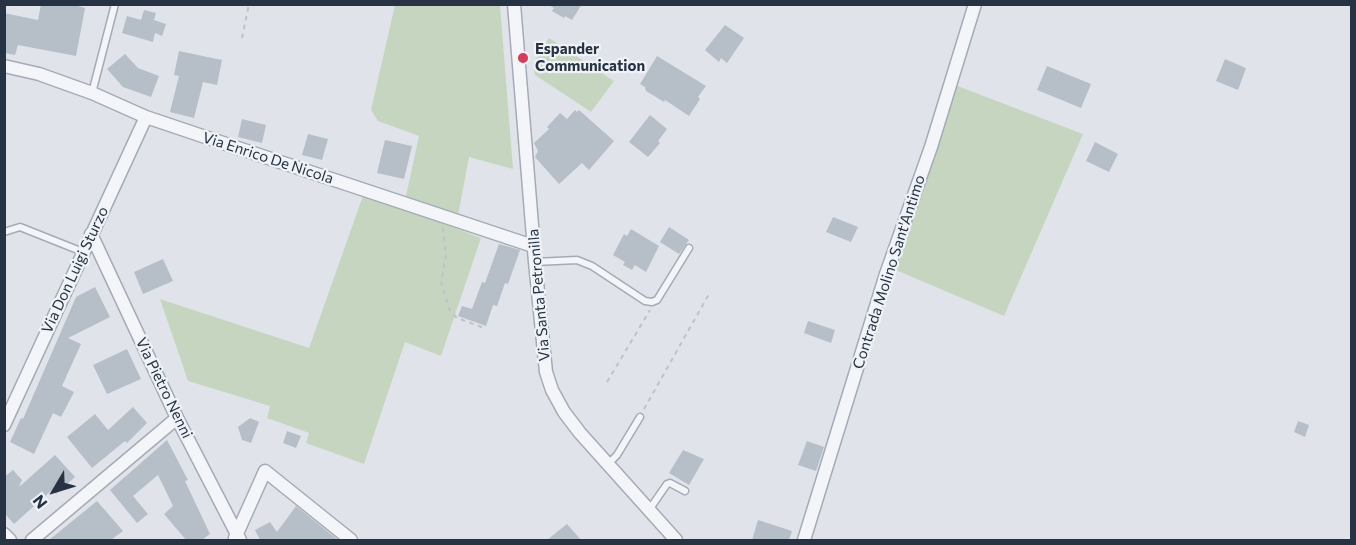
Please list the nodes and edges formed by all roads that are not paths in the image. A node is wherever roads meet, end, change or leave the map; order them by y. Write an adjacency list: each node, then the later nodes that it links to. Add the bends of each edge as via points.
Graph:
1 (115, 4): 5 (lane)
2 (514, 4): 9 (street, Via Santa Petronilla)
3 (975, 4): 25 (street, Contrada Molino Sant'Antimo)
4 (4, 66): 5 (street, Via Enrico De Nicola)
5 (92, 93): 6 (street, Via Enrico De Nicola)
6 (146, 117): 8 (street, Via Don Luigi Sturzo); 9 (street, Via Enrico De Nicola)
7 (4, 232): 11 (lane, via 20,227)
8 (91, 234): 11 (street, Via Don Luigi Sturzo); 14 (street, Via Pietro Nenni)
9 (533, 246): 12 (street, Via Santa Petronilla)
10 (689, 248): 12 (lane, via 652,302 577,260)
11 (83, 252): 15 (street, Via Don Luigi Sturzo)
12 (535, 262): 16 (street, Via Santa Petronilla, via 543,350 552,390 564,412)
13 (640, 417): 16 (lane, via 617,455)
14 (177, 418): 20 (street, Via Pietro Nenni); 22 (street)
15 (4, 425)
16 (607, 464): 18 (street, Via Santa Petronilla)
17 (685, 492): 18 (lane, via 667,484)
18 (649, 511): 24 (street, Via Santa Petronilla)
19 (4, 534): 21 (street)
20 (237, 539): 23 (street, via 265,471)
21 (10, 540)
22 (32, 540)
23 (351, 540)
24 (676, 540)
25 (804, 540)

